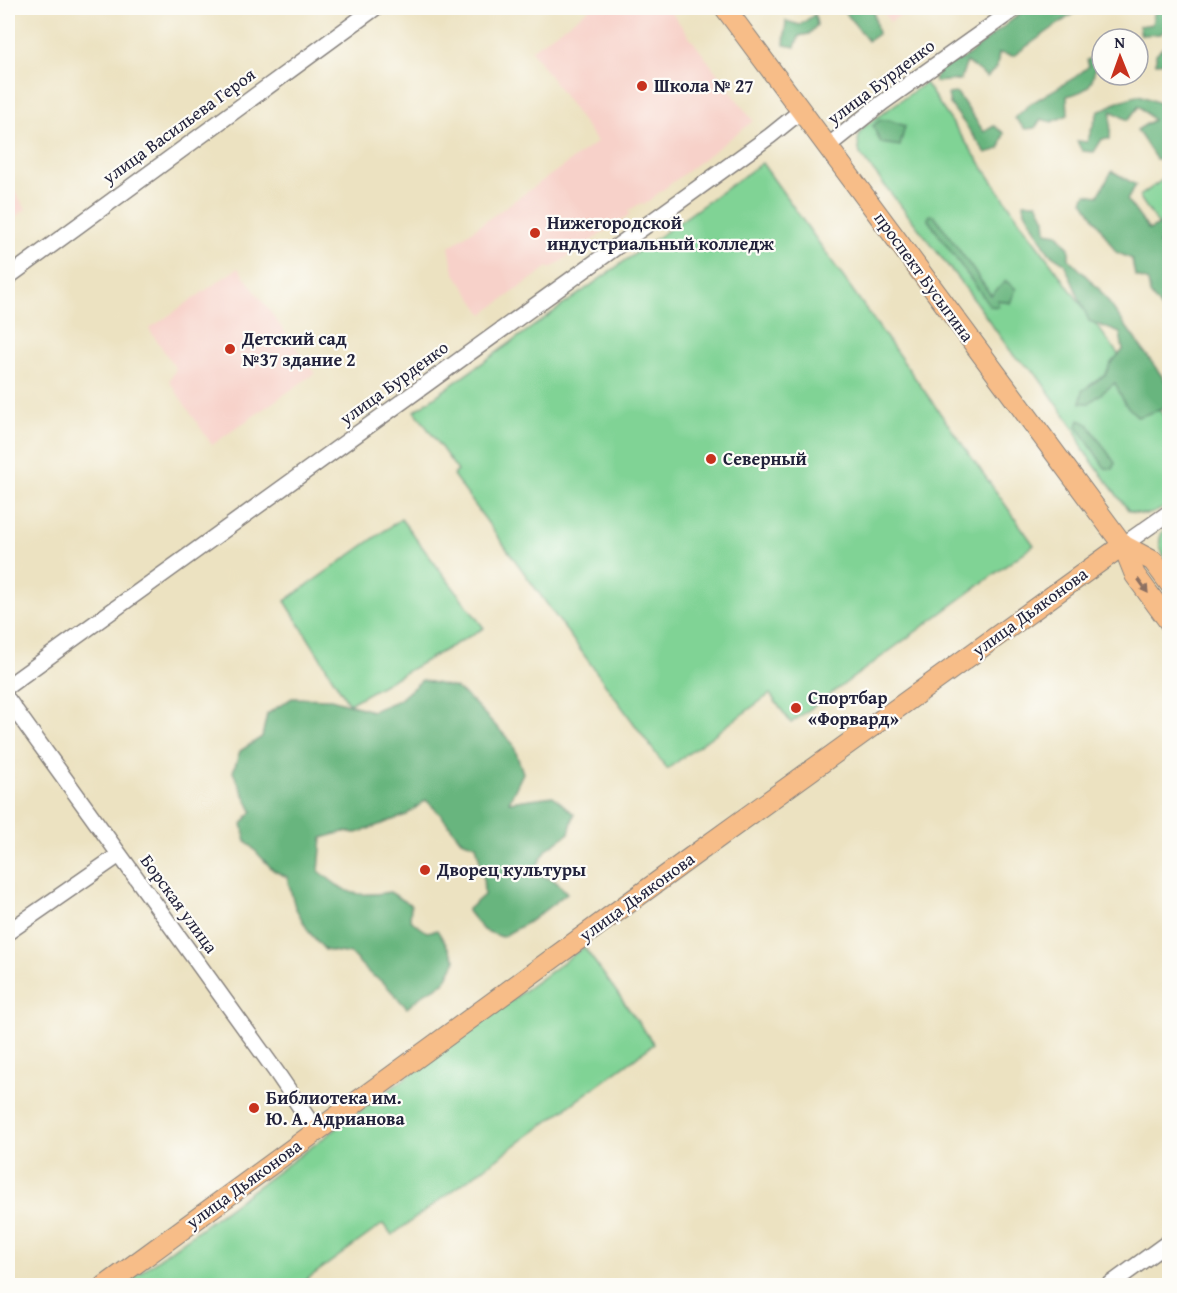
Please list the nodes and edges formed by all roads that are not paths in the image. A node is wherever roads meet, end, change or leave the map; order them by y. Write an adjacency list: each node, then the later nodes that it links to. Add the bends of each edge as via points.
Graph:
1 (375, 8): 6 (street, улица Васильева Героя)
2 (725, 8): 4 (main road, проспект Бусыгина)
3 (1016, 8): 5 (street, улица Бурденко)
4 (801, 111): 5 (main road, проспект Бусыгина); 11 (street, улица Бурденко)
5 (828, 146): 8 (main road, проспект Бусыгина)
6 (8, 277)
7 (1170, 512): 8 (street, улица Дьяконова)
8 (1123, 545): 9 (main road, проспект Бусыгина, via 1153,561); 10 (main road, проспект Бусыгина, one-way to 10, via 1134,575); 15 (main road, улица Дьяконова)
9 (1170, 584)
10 (1170, 623)
11 (8, 686)
12 (8, 700): 13 (street, Борская улица)
13 (119, 855): 14 (street); 15 (street, Борская улица)
14 (8, 932)
15 (317, 1132): 17 (main road, улица Дьяконова)
16 (1170, 1241): 18 (street)
17 (105, 1286)
18 (1108, 1286)

